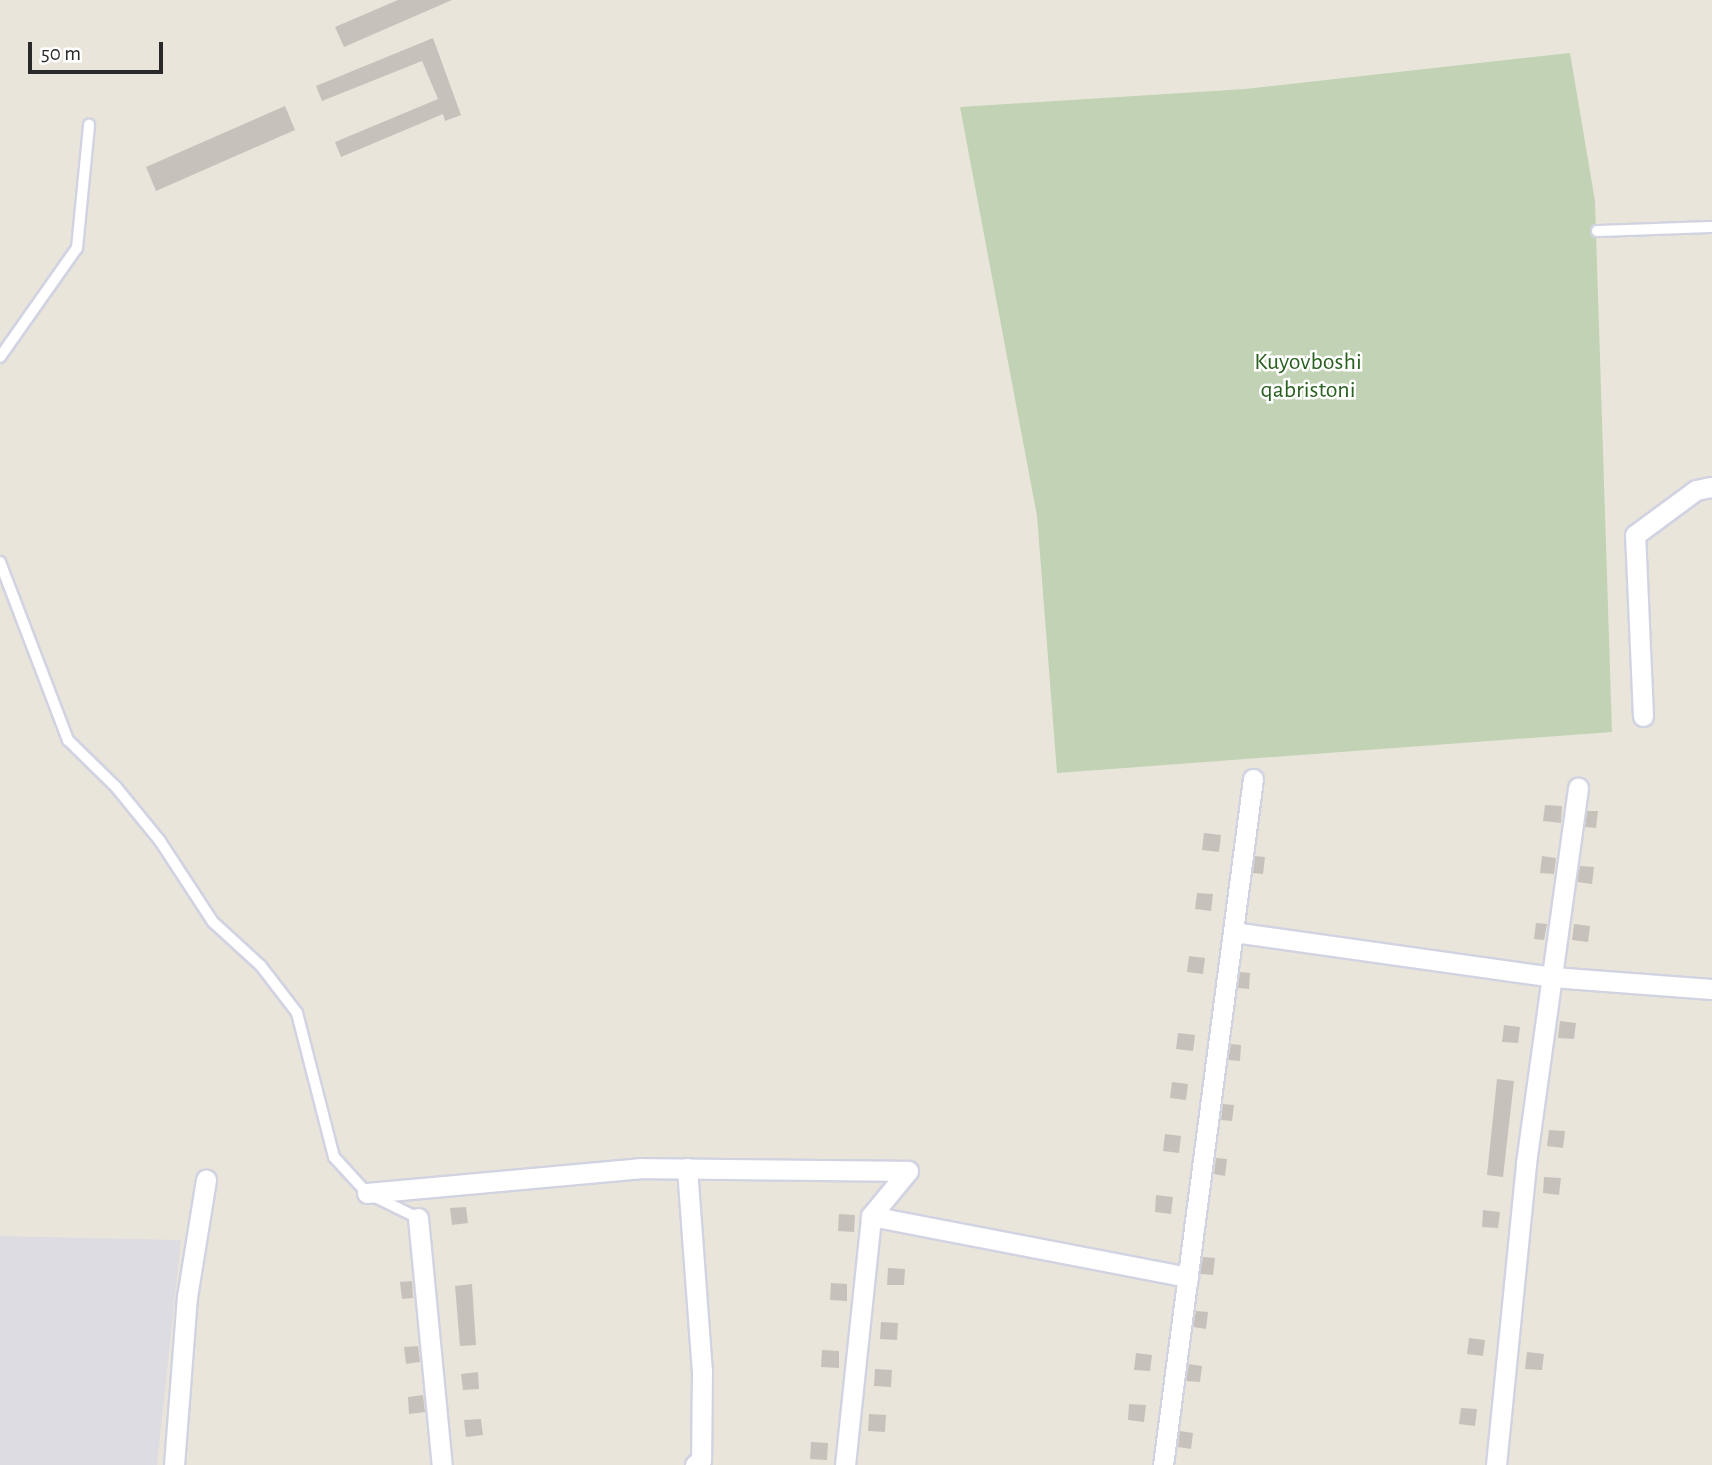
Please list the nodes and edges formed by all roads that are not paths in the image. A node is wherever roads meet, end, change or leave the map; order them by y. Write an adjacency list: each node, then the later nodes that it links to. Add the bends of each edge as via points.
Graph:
1 (89, 125): 4 (lane, via 77,248)
2 (1712, 228): 3 (lane)
3 (1597, 231)
4 (0, 357)
5 (1712, 487): 7 (street, via 1696,490 1635,535)
6 (0, 562): 15 (lane, via 68,740 116,787 160,841 213,922 261,966 297,1013 334,1157)
7 (1643, 716)
8 (1253, 779): 10 (street)
9 (1578, 788): 11 (street)
10 (1233, 932): 11 (street); 18 (street)
11 (1552, 977): 12 (street); 24 (street, via 1526,1163)
12 (1712, 989)
13 (687, 1168): 15 (street, via 640,1168); 16 (street, via 908,1171); 21 (street, via 702,1371 701,1460)
14 (206, 1180): 19 (street, via 187,1297)
15 (367, 1193): 17 (lane)
16 (871, 1216): 18 (street); 22 (street)
17 (418, 1218): 20 (street)
18 (1188, 1278): 23 (street)
19 (174, 1465)
20 (442, 1465)
21 (695, 1465)
22 (845, 1465)
23 (1163, 1465)
24 (1496, 1465)

